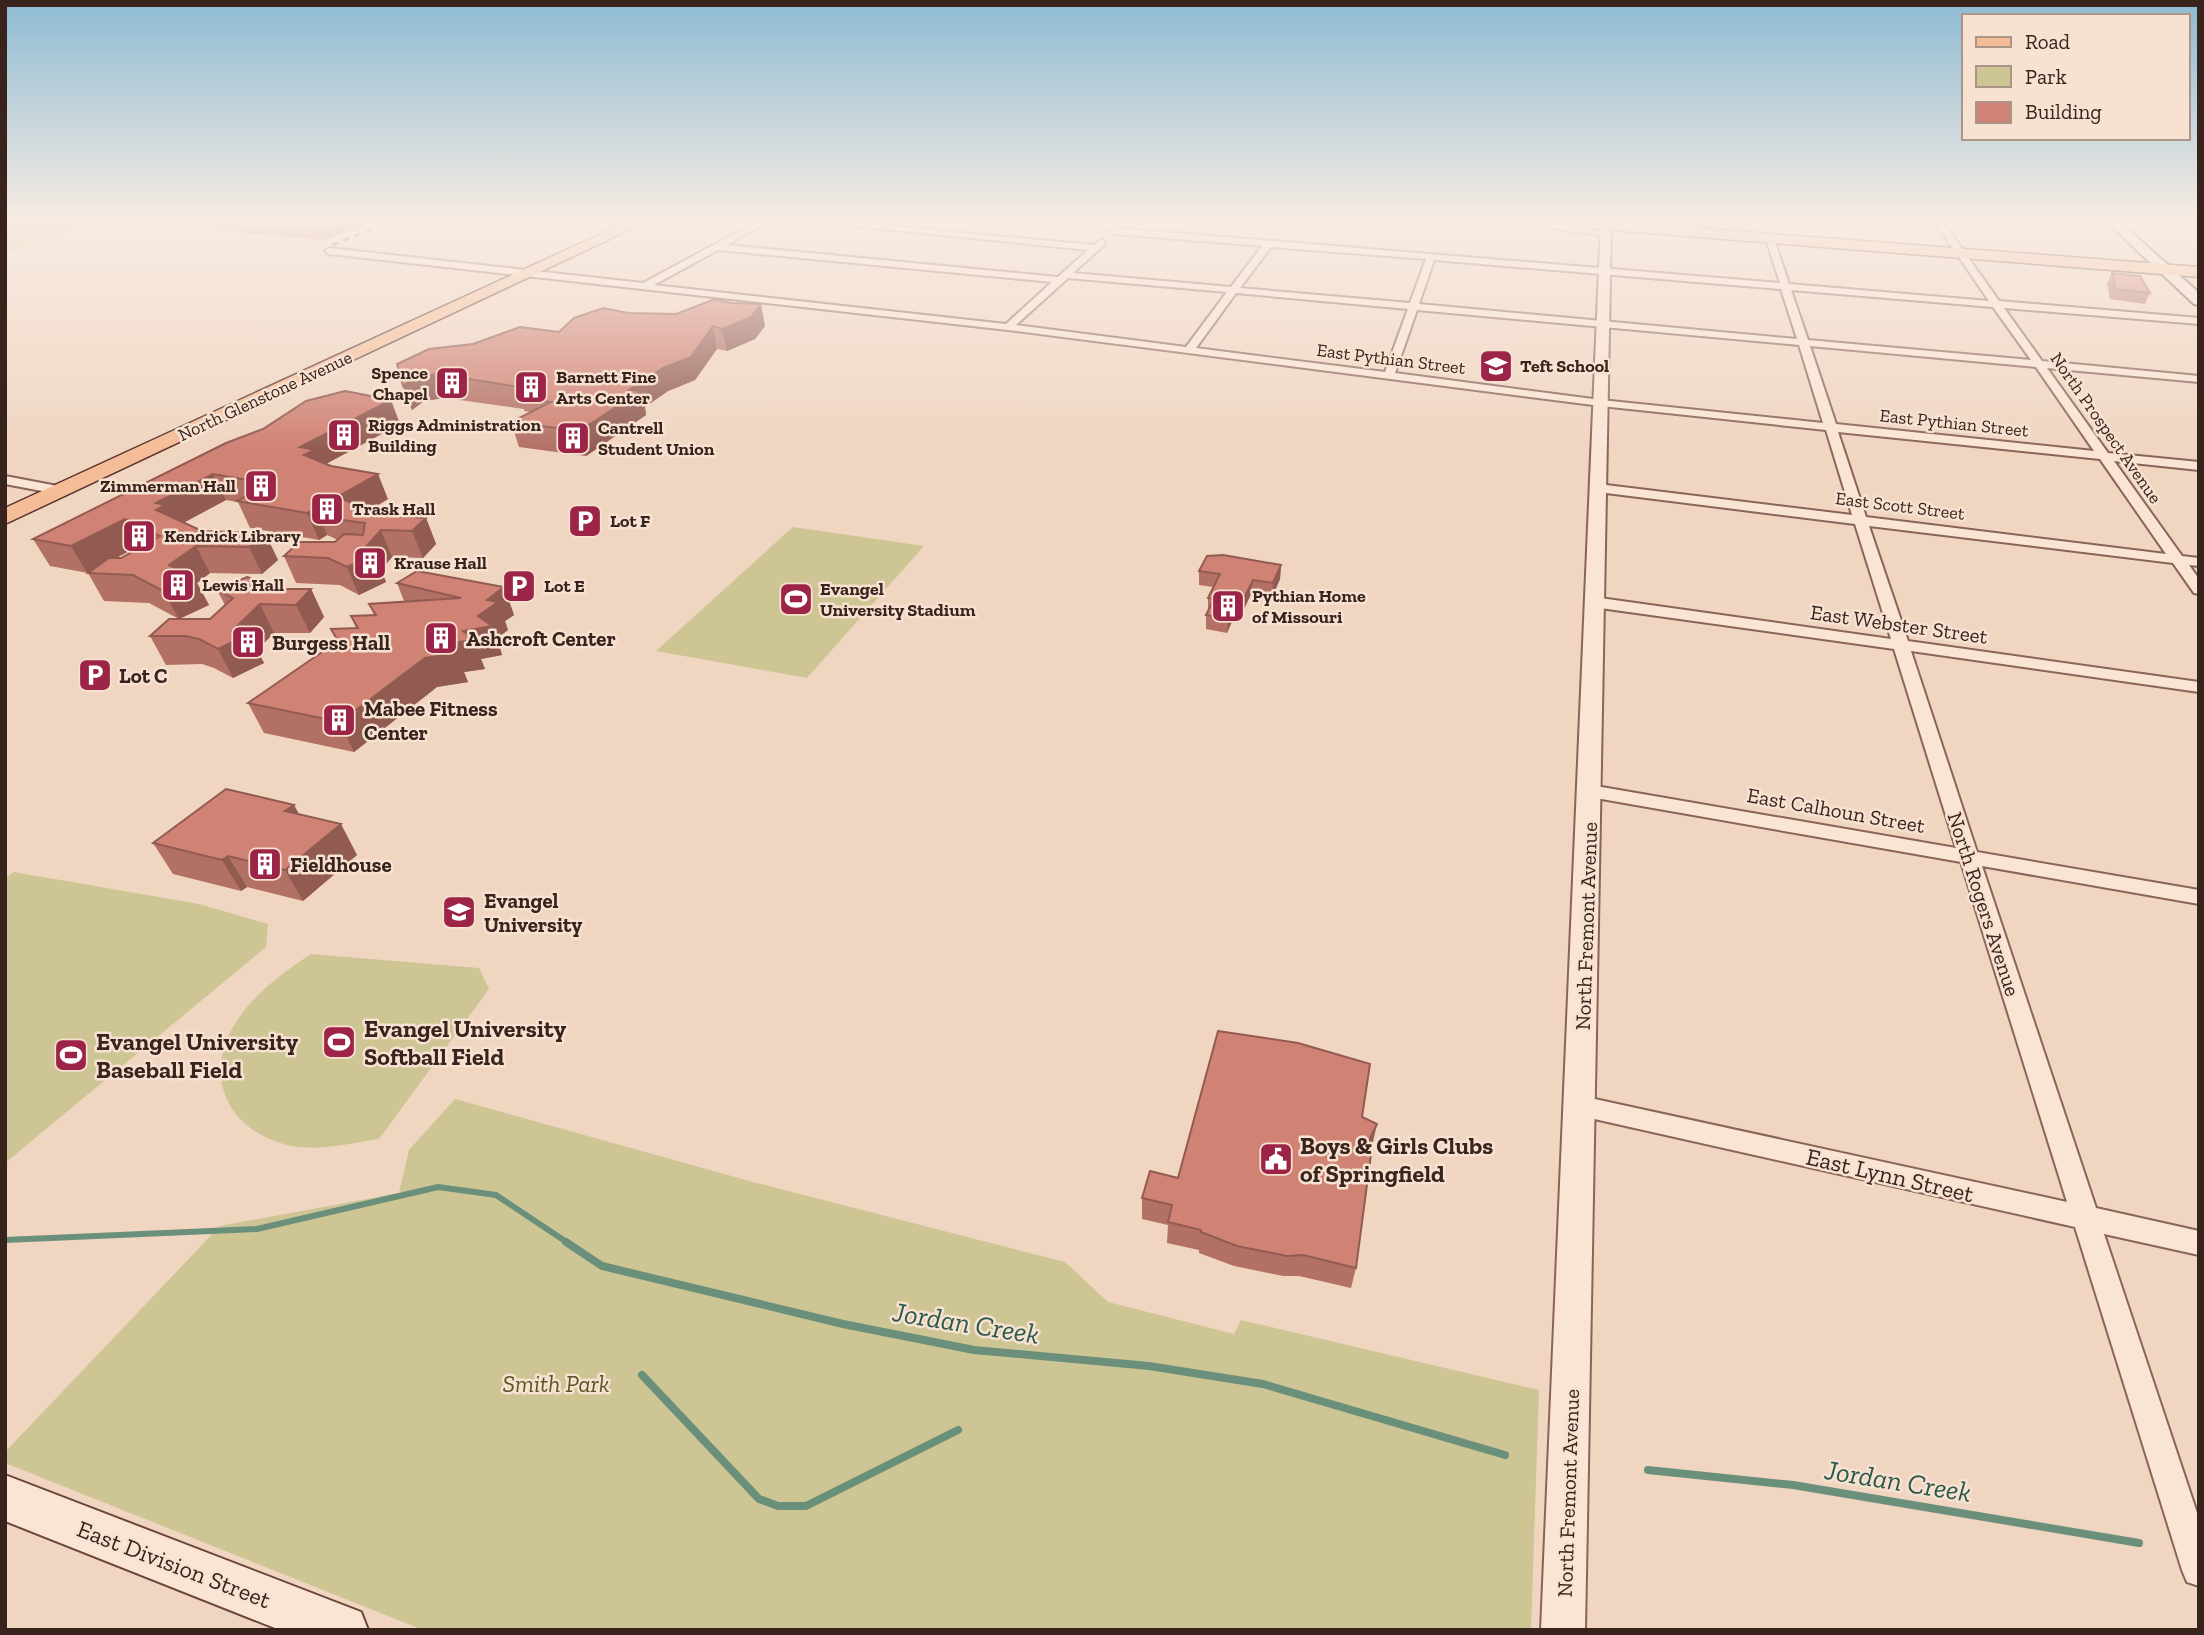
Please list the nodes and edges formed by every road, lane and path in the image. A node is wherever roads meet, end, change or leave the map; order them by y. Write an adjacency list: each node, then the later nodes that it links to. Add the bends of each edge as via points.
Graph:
1 (477, 298): 27 (main road, North Glenstone Avenue)
2 (746, 298): 15 (street, East Pythian Street)
3 (1040, 298): 15 (street)
4 (1225, 298): 17 (street)
5 (1331, 298): 12 (street)
6 (1416, 298): 12 (street)
7 (1604, 298): 14 (street, North Fremont Avenue)
8 (1790, 298): 16 (street, North Rogers Avenue)
9 (1930, 298): 11 (street)
10 (1993, 298): 11 (street, North Prospect Avenue)
11 (1997, 304): 13 (street); 18 (street, North Prospect Avenue)
12 (1413, 306): 14 (street); 19 (street)
13 (2199, 321)
14 (1602, 324): 16 (street); 21 (street, North Fremont Avenue)
15 (1008, 327): 17 (street, East Pythian Street)
16 (1805, 343): 18 (street); 22 (street, North Rogers Avenue)
17 (1188, 351): 19 (street, East Pythian Street)
18 (2040, 364): 20 (street); 23 (street, North Prospect Avenue)
19 (1389, 376): 21 (street, East Pythian Street)
20 (2199, 379)
21 (1601, 403): 22 (street, East Pythian Street); 26 (street, North Fremont Avenue)
22 (1830, 427): 23 (street, East Pythian Street); 29 (street, North Rogers Avenue)
23 (2104, 456): 24 (street, East Pythian Street); 30 (street, North Prospect Avenue)
24 (2199, 466)
25 (5, 480): 27 (street)
26 (1598, 488): 29 (street, East Scott Street); 33 (street, North Fremont Avenue)
27 (62, 491): 28 (main road, North Glenstone Avenue)
28 (5, 517)
29 (1861, 521): 30 (street, East Scott Street); 34 (street, North Rogers Avenue)
30 (2176, 559): 31 (street, East Scott Street); 32 (street, North Prospect Avenue)
31 (2199, 562)
32 (2199, 590)
33 (1593, 602): 34 (street, East Webster Street); 36 (street, North Fremont Avenue)
34 (1901, 646): 35 (street, East Webster Street); 37 (street, North Rogers Avenue)
35 (2199, 687)
36 (1590, 791): 37 (street, East Calhoun Street); 39 (street, North Fremont Avenue)
37 (1968, 856): 38 (street, East Calhoun Street); 40 (street, North Rogers Avenue)
38 (2199, 897)
39 (1581, 1106): 40 (street, East Lynn Street); 45 (street, North Fremont Avenue)
40 (2087, 1218): 41 (street, East Lynn Street); 43 (street, North Rogers Avenue)
41 (2199, 1243)
42 (5, 1498): 44 (main road, East Division Street)
43 (2199, 1570)
44 (317, 1625)
45 (1563, 1630)

